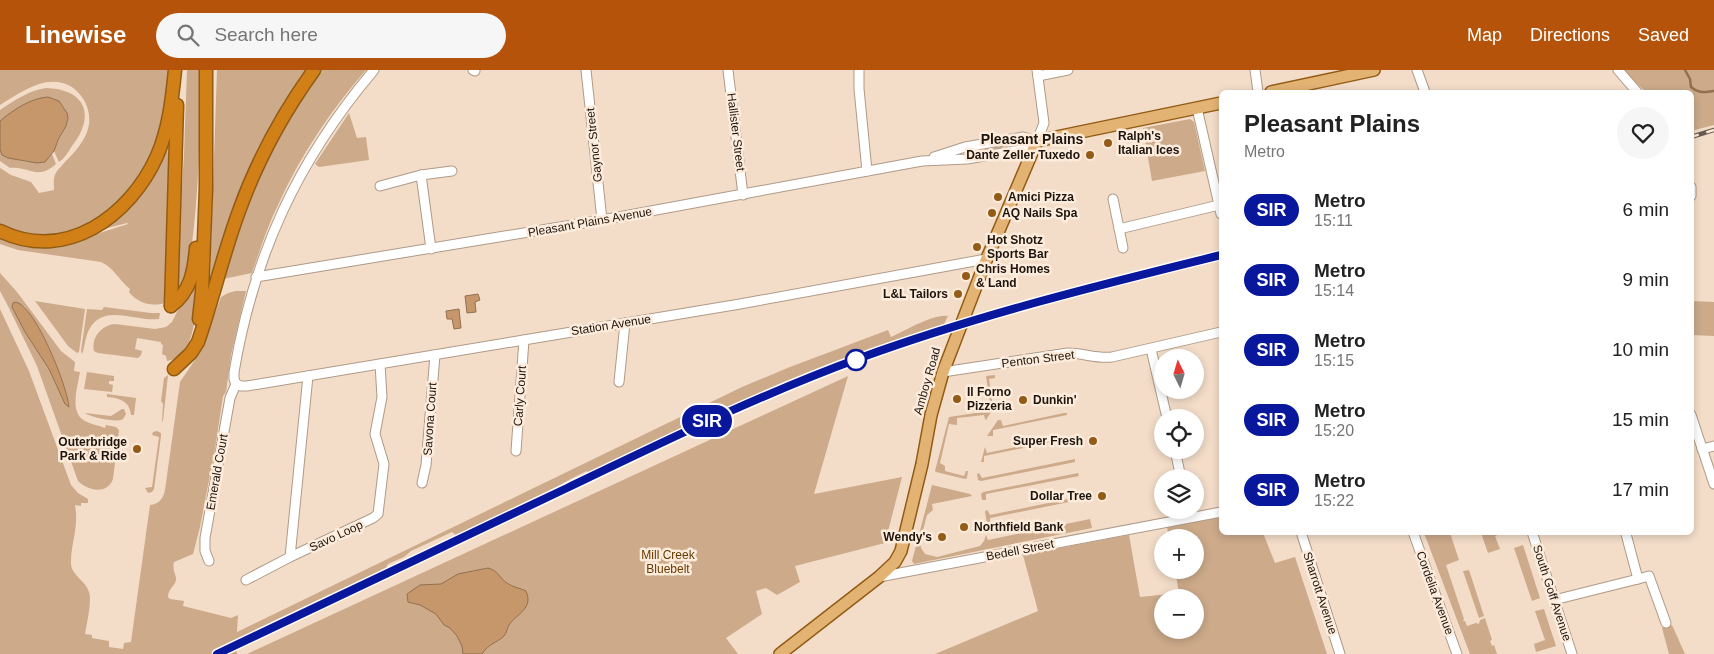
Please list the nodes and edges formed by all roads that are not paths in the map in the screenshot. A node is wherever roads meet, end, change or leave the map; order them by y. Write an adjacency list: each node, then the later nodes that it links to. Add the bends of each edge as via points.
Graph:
1 (175, 70): 21 (highway, via 177,121 171,306 187,290 192,277); 32 (highway, via 171,108 158,154 139,187 120,208 88,231 66,239 34,241)
2 (206, 70): 21 (highway)
3 (314, 70): 21 (highway, via 286,112 252,178 228,242 198,342 179,365 194,338 200,313)
4 (374, 70): 36 (street, Emerald Court, via 331,125 299,176 280,214)
5 (586, 70): 30 (street, Gaynor Street)
6 (728, 70): 26 (street, Hallister Street)
7 (859, 70): 23 (street)
8 (1068, 70): 13 (street)
9 (1255, 70): 14 (street)
10 (1374, 70): 15 (main road)
11 (1417, 70): 16 (street)
12 (1618, 70): 17 (street)
13 (1038, 73): 20 (street, via 1044,123)
14 (1258, 90)
15 (1280, 90)
16 (1424, 90)
17 (1635, 90)
18 (1219, 103): 19 (main road)
19 (1197, 108): 20 (main road); 28 (street)
20 (1037, 141): 23 (street, Pleasant Plains Avenue, via 1021,150); 35 (main road, Amboy Road)
21 (205, 152)
22 (452, 171): 24 (street)
23 (867, 171): 26 (street, Pleasant Plains Avenue)
24 (421, 175): 25 (street); 34 (street)
25 (380, 186)
26 (743, 194): 30 (street, Pleasant Plains Avenue)
27 (1113, 199): 31 (street)
28 (1219, 206)
29 (1219, 210): 31 (street)
30 (602, 220): 34 (street, Pleasant Plains Avenue)
31 (1119, 229): 33 (street)
32 (0, 231)
33 (1123, 248)
34 (432, 249): 36 (street, Pleasant Plains Avenue)
35 (986, 259): 37 (street, Station Avenue); 43 (main road, Amboy Road)
36 (256, 277): 46 (street, Emerald Court, via 239,342 234,372)
37 (625, 323): 39 (street, Station Avenue); 45 (street)
38 (1219, 332): 40 (street, Penton Street)
39 (524, 340): 41 (street, Station Avenue); 51 (street, Carly Court)
40 (1151, 349): 43 (street, Penton Street, via 1106,358 1068,353); 47 (street)
41 (435, 355): 42 (street, Station Avenue); 52 (street, Savona Court)
42 (380, 364): 44 (street, Station Avenue); 61 (street, Savo Loop, via 382,397 375,434 384,464 378,514)
43 (943, 372): 63 (main road, Amboy Road, via 905,539 895,562)
44 (308, 376): 46 (street, Station Avenue, via 247,386); 61 (street, Savo Loop)
45 (619, 382)
46 (236, 384): 62 (street, Emerald Court, via 230,398 205,538)
47 (1165, 409)
48 (1694, 436): 50 (street)
49 (1714, 446): 50 (street)
50 (1702, 449): 53 (street)
51 (516, 451)
52 (422, 483)
53 (1714, 484)
54 (1219, 512): 55 (street, Bedell Street)
55 (1204, 513)
56 (1165, 519): 63 (street, Bedell Street)
57 (1302, 535): 69 (street, Sharrott Avenue)
58 (1414, 535): 70 (street, Cordelia Avenue)
59 (1533, 535): 66 (street, South Goff Avenue)
60 (1626, 535): 64 (street)
61 (290, 557): 65 (street, Savo Loop)
62 (209, 561)
63 (878, 577): 68 (main road, Amboy Road)
64 (1638, 578): 66 (street); 67 (street, via 1649,576)
65 (246, 580)
66 (1554, 600): 71 (street, South Goff Avenue)
67 (1666, 623)
68 (780, 654)
69 (1340, 654)
70 (1457, 654)
71 (1571, 654)

